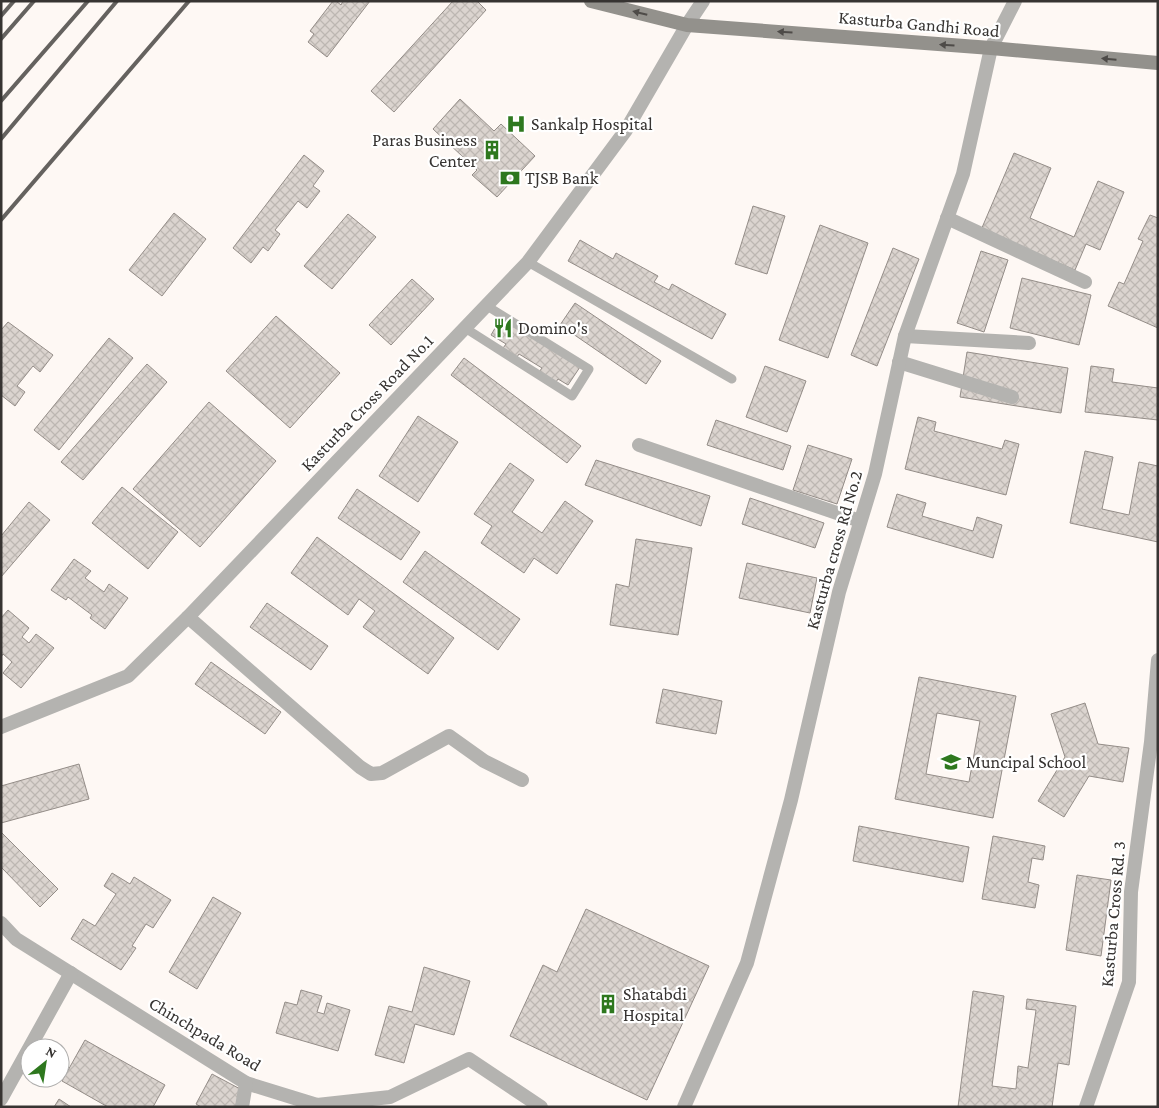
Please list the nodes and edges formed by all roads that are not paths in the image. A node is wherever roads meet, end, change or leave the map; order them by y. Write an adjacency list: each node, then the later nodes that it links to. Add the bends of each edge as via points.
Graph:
1 (591, 1): 4 (main road, Kasturba Gandhi Road, one-way to 1)
2 (703, 1): 4 (street, Kasturba Cross Road No.1)
3 (1015, 1): 5 (street, Kasturba cross Rd No.2)
4 (687, 25): 5 (main road, Kasturba Gandhi Road, one-way to 4); 8 (street, Kasturba Cross Road No.1, via 626,130)
5 (991, 48): 6 (main road, Kasturba Gandhi Road, one-way to 5); 7 (street, Kasturba cross Rd No.2, via 963,174)
6 (1158, 63)
7 (947, 218): 9 (street); 12 (street, Kasturba cross Rd No.2)
8 (528, 262): 10 (street, Kasturba Cross Road No.1); 15 (lane)
9 (1085, 282)
10 (487, 306): 11 (street, Kasturba Cross Road No.1); 11 (lane, via 589,369 572,396)
11 (465, 328): 19 (street, Kasturba Cross Road No.1)
12 (905, 336): 13 (street); 14 (street, Kasturba cross Rd No.2)
13 (1030, 344)
14 (899, 362): 16 (street); 18 (street, Kasturba cross Rd No.2, via 875,474)
15 (732, 379)
16 (1012, 397)
17 (639, 445): 18 (street)
18 (860, 520): 30 (street, Kasturba cross Rd No.2, via 839,592 791,800 747,963)
19 (188, 618): 21 (street, Kasturba Cross Road No.1, via 128,676); 23 (street, via 371,774 382,773 449,736 484,761)
20 (1158, 660): 22 (street, Kasturba Cross Rd. 3, via 1151,742)
21 (1, 727)
22 (1153, 763): 31 (street, Kasturba Cross Rd. 3, via 1131,892 1129,982)
23 (522, 780)
24 (1, 923): 25 (street, Chinchpada Road, via 16,939)
25 (71, 974): 26 (street, Chinchpada Road); 27 (street)
26 (246, 1083): 28 (street); 29 (street, Chinchpada Road, via 317,1105 390,1097 468,1059)
27 (1, 1099)
28 (242, 1107)
29 (541, 1107)
30 (684, 1107)
31 (1086, 1107)

